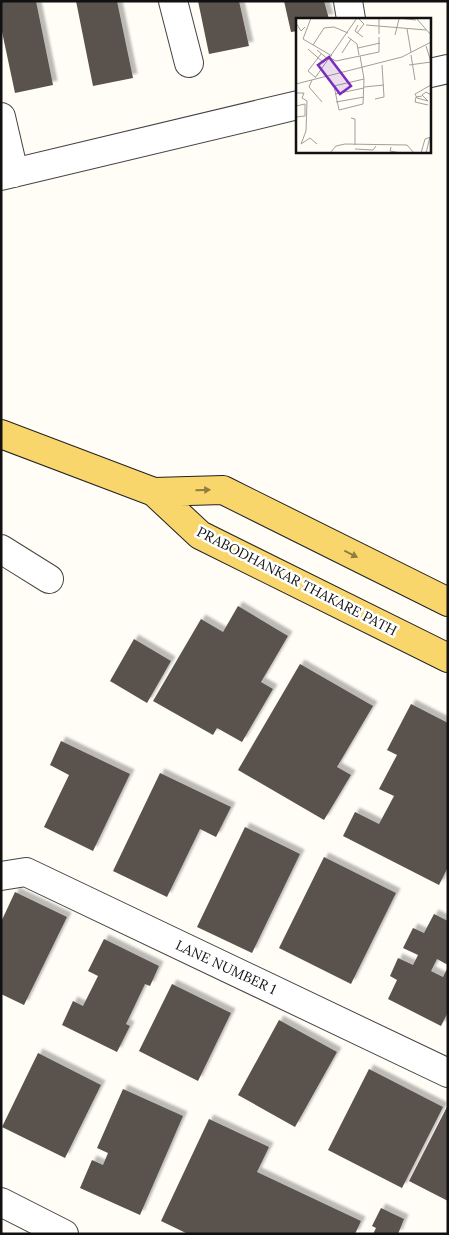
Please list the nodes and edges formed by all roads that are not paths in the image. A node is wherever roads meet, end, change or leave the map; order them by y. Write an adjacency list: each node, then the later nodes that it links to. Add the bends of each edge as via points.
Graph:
1 (173, 1): 4 (street)
2 (348, 1): 3 (street)
3 (351, 18)
4 (189, 63)
5 (448, 69): 6 (street)
6 (432, 73)
7 (296, 105): 9 (street)
8 (1, 117): 9 (street)
9 (8, 174)
10 (1, 434): 11 (main road, PRABODHANKAR THAKARE PATH)
11 (154, 492): 14 (main road, PRABODHANKAR THAKARE PATH, one-way to 14, via 223,490); 15 (main road, PRABODHANKAR THAKARE PATH, via 200,535)
12 (1, 549): 13 (street)
13 (49, 579)
14 (448, 602)
15 (448, 658)
16 (1, 876): 17 (street, LANE NUMBER 1, via 26,872)
17 (448, 1073)
18 (1, 1202): 19 (street)
19 (64, 1234)

